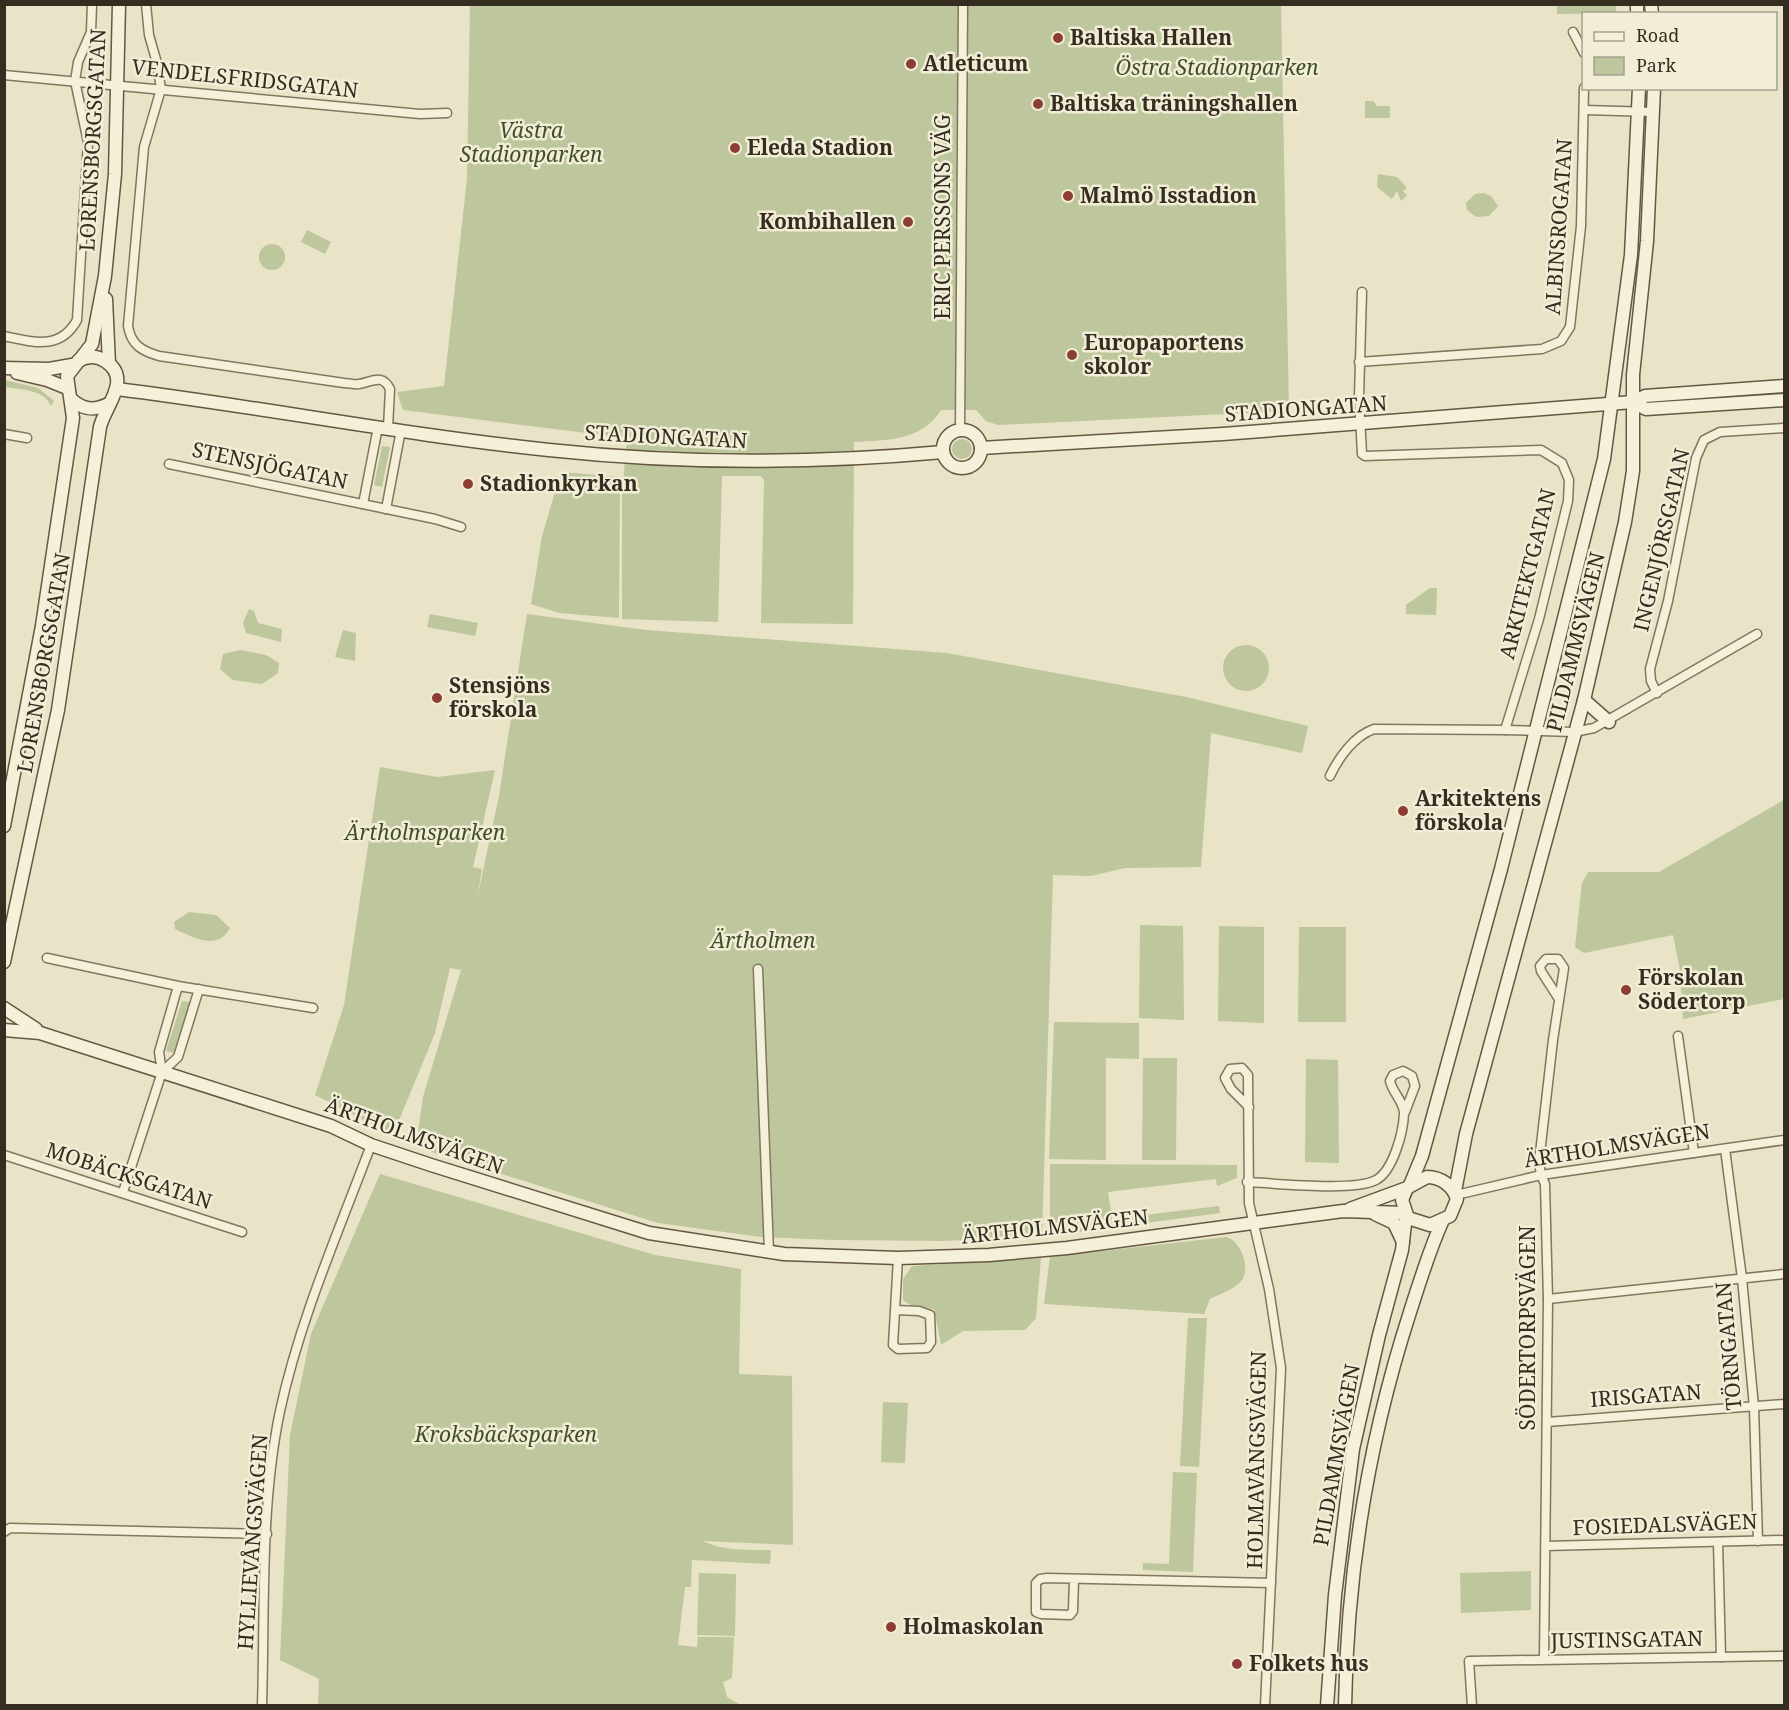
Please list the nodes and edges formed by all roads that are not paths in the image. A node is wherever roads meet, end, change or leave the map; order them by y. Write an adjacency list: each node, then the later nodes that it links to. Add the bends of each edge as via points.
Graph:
1 (92, 4): 8 (street, LORENSBORGSGATAN, via 91,32 78,62)
2 (119, 4): 9 (main road, LORENSBORGSGATAN)
3 (146, 4): 10 (street)
4 (963, 4): 36 (street, ERIC PERSSONS VÄG)
5 (1573, 32): 6 (street)
6 (1582, 49)
7 (4, 75): 8 (street, VENDELSFRIDSGATAN)
8 (75, 81): 9 (street, VENDELSFRIDSGATAN); 20 (street, LORENSBORGSGATAN, via 88,142 77,320 60,340)
9 (118, 85): 10 (street, VENDELSFRIDSGATAN); 18 (main road, LORENSBORGSGATAN, via 116,174)
10 (161, 89): 17 (street, VENDELSFRIDSGATAN, via 420,114); 35 (street, via 144,147 128,326 136,346 148,353 344,383 381,380 390,389)
11 (1584, 90): 14 (street, ALBINSROGATAN)
12 (1639, 90): 15 (main road, PILDAMMSVÄGEN)
13 (1654, 90): 16 (main road, PILDAMMSVÄGEN)
14 (1584, 110): 15 (street); 21 (street, ALBINSROGATAN, via 1581,226 1570,327 1561,341 1542,350)
15 (1639, 112): 16 (street); 30 (main road, PILDAMMSVÄGEN, via 1631,255)
16 (1654, 112): 29 (main road, PILDAMMSVÄGEN)
17 (447, 113)
18 (105, 276): 22 (main road, LORENSBORGSGATAN, via 92,344); 23 (main road, LORENSBORGSGATAN)
19 (1362, 292): 21 (street)
20 (4, 336)
21 (1359, 362): 33 (street)
22 (75, 363): 23 (main road, via 98,357); 24 (main road, via 49,369); 27 (main road, LORENSBORGSGATAN, via 67,376)
23 (109, 364): 26 (main road, LORENSBORGSGATAN, via 117,379)
24 (4, 369): 27 (main road, via 47,380)
25 (1785, 386): 29 (main road, STADIONGATAN, via 1645,396)
26 (117, 389): 31 (main road, LORENSBORGSGATAN); 35 (main road, STADIONGATAN)
27 (69, 394): 31 (main road, via 83,408 91,410); 54 (main road, LORENSBORGSGATAN, via 73,418 53,558)
28 (1785, 400): 32 (main road, STADIONGATAN)
29 (1634, 402): 30 (main road, STADIONGATAN); 32 (main road, STADIONGATAN, via 1646,409); 38 (main road, PILDAMMSVÄGEN)
30 (1611, 403): 33 (main road, STADIONGATAN); 51 (main road, PILDAMMSVÄGEN, via 1593,506)
31 (108, 404): 56 (main road, LORENSBORGSGATAN, via 100,428 58,712)
32 (1658, 408): 38 (main road, via 1644,419)
33 (1361, 424): 40 (main road, STADIONGATAN); 50 (street, ARKITEKTGATAN, via 1362,454 1369,458 1532,448 1553,455 1565,469 1570,489 1568,501 1539,619)
34 (1785, 428): 47 (street, INGENJÖRSGATAN, via 1720,432 1704,440 1696,458 1668,601 1650,669)
35 (389, 429): 41 (main road, STADIONGATAN, via 548,450 685,460 854,460); 43 (street, STENSJÖGATAN); 44 (street)
36 (960, 430): 40 (main road, via 977,436); 41 (main road, via 949,435)
37 (4, 434): 39 (street)
38 (1634, 437): 48 (main road, PILDAMMSVÄGEN, via 1625,522)
39 (27, 438)
40 (981, 448): 41 (main road, via 977,461 963,468 951,465)
41 (943, 452)
42 (169, 464): 43 (street, STENSJÖGATAN)
43 (363, 504): 44 (street, STENSJÖGATAN)
44 (386, 509): 45 (street, STENSJÖGATAN)
45 (461, 527)
46 (1756, 634): 47 (street)
47 (1657, 693): 49 (street)
48 (1584, 700): 49 (main road); 52 (main road, PILDAMMSVÄGEN)
49 (1609, 722): 52 (street)
50 (1504, 730): 51 (street); 53 (street, via 1374,729 1338,758)
51 (1535, 731): 52 (street); 76 (main road, PILDAMMSVÄGEN, via 1422,1156)
52 (1574, 732): 78 (main road, PILDAMMSVÄGEN, via 1466,1134)
53 (1330, 776)
54 (4, 826)
55 (47, 958): 58 (street)
56 (4, 963)
57 (758, 969): 86 (street)
58 (178, 986): 59 (street); 66 (street, via 159,1052)
59 (199, 989): 62 (street); 66 (street, via 178,1058)
60 (1559, 999): 60 (street, SÖDERTORPSVÄGEN, via 1563,963 1546,959 1541,971); 74 (street, SÖDERTORPSVÄGEN, via 1541,1135)
61 (4, 1008): 65 (main road, ÄRTHOLMSVÄGEN)
62 (313, 1008)
63 (4, 1030): 65 (main road, ÄRTHOLMSVÄGEN)
64 (1678, 1036): 72 (street)
65 (51, 1037): 66 (main road, ÄRTHOLMSVÄGEN)
66 (162, 1072): 70 (main road, ÄRTHOLMSVÄGEN, via 331,1126); 77 (street)
67 (1249, 1107): 75 (street, HOLMAVÅNGSVÄGEN)
68 (1405, 1112): 75 (street, via 1394,1158 1375,1181 1347,1185)
69 (1785, 1140): 71 (street, ÄRTHOLMSVÄGEN)
70 (371, 1145): 86 (main road, ÄRTHOLMSVÄGEN, via 649,1233); 96 (street, HYLLIEVÅNGSVÄGEN, via 304,1321 274,1450)
71 (1725, 1149): 72 (street, ÄRTHOLMSVÄGEN); 89 (street, TÖRNGATAN)
72 (1694, 1153): 74 (street, ÄRTHOLMSVÄGEN)
73 (4, 1155): 77 (street, MOBÄCKSGATAN)
74 (1540, 1175): 78 (street, ÄRTHOLMSVÄGEN); 90 (street, SÖDERTORPSVÄGEN, via 1545,1184)
75 (1247, 1182): 83 (street, HOLMAVÅNGSVÄGEN)
76 (1409, 1186): 78 (main road, ÄRTHOLMSVÄGEN, via 1432,1177); 79 (main road, ÄRTHOLMSVÄGEN); 81 (main road, via 1402,1200)
77 (123, 1192): 84 (street, MOBÄCKSGATAN)
78 (1455, 1193): 82 (main road, via 1455,1208)
79 (1344, 1211): 80 (main road, ÄRTHOLMSVÄGEN); 83 (main road, ÄRTHOLMSVÄGEN)
80 (1371, 1213): 81 (main road, ÄRTHOLMSVÄGEN); 85 (main road, via 1394,1223)
81 (1405, 1214): 82 (main road, ÄRTHOLMSVÄGEN, via 1426,1225); 85 (main road, PILDAMMSVÄGEN)
82 (1442, 1222): 109 (main road, PILDAMMSVÄGEN, via 1397,1353 1373,1449 1349,1610)
83 (1254, 1223): 87 (main road, ÄRTHOLMSVÄGEN, via 1022,1253); 102 (street, HOLMAVÅNGSVÄGEN, via 1281,1368)
84 (242, 1232)
85 (1403, 1243): 108 (main road, PILDAMMSVÄGEN, via 1353,1449 1335,1595)
86 (769, 1252): 87 (main road, ÄRTHOLMSVÄGEN)
87 (898, 1258): 91 (street)
88 (1785, 1274): 89 (street)
89 (1742, 1278): 90 (street); 93 (street, TÖRNGATAN)
90 (1548, 1299): 94 (street, SÖDERTORPSVÄGEN)
91 (895, 1310): 91 (street, via 895,1347 927,1348 931,1342 930,1315)
92 (1785, 1404): 93 (street, IRISGATAN)
93 (1754, 1407): 94 (street, IRISGATAN); 98 (street, TÖRNGATAN)
94 (1547, 1422): 100 (street, SÖDERTORPSVÄGEN)
95 (4, 1532): 96 (street, via 10,1528)
96 (267, 1533): 106 (street, HYLLIEVÅNGSVÄGEN)
97 (1785, 1540): 98 (street, FOSIEDALSVÄGEN)
98 (1758, 1541): 99 (street, FOSIEDALSVÄGEN)
99 (1718, 1542): 100 (street, FOSIEDALSVÄGEN); 104 (street)
100 (1546, 1546): 105 (street, SÖDERTORPSVÄGEN)
101 (1074, 1579): 101 (street, via 1040,1578 1036,1583 1036,1612 1070,1615); 102 (street)
102 (1271, 1583): 107 (street, HOLMAVÅNGSVÄGEN)
103 (1785, 1656): 104 (street, JUSTINSGATAN)
104 (1720, 1657): 105 (street, JUSTINSGATAN)
105 (1544, 1659): 110 (street, JUSTINSGATAN, via 1469,1660)
106 (262, 1706)
107 (1265, 1706)
108 (1327, 1706)
109 (1345, 1706)
110 (1472, 1706)

